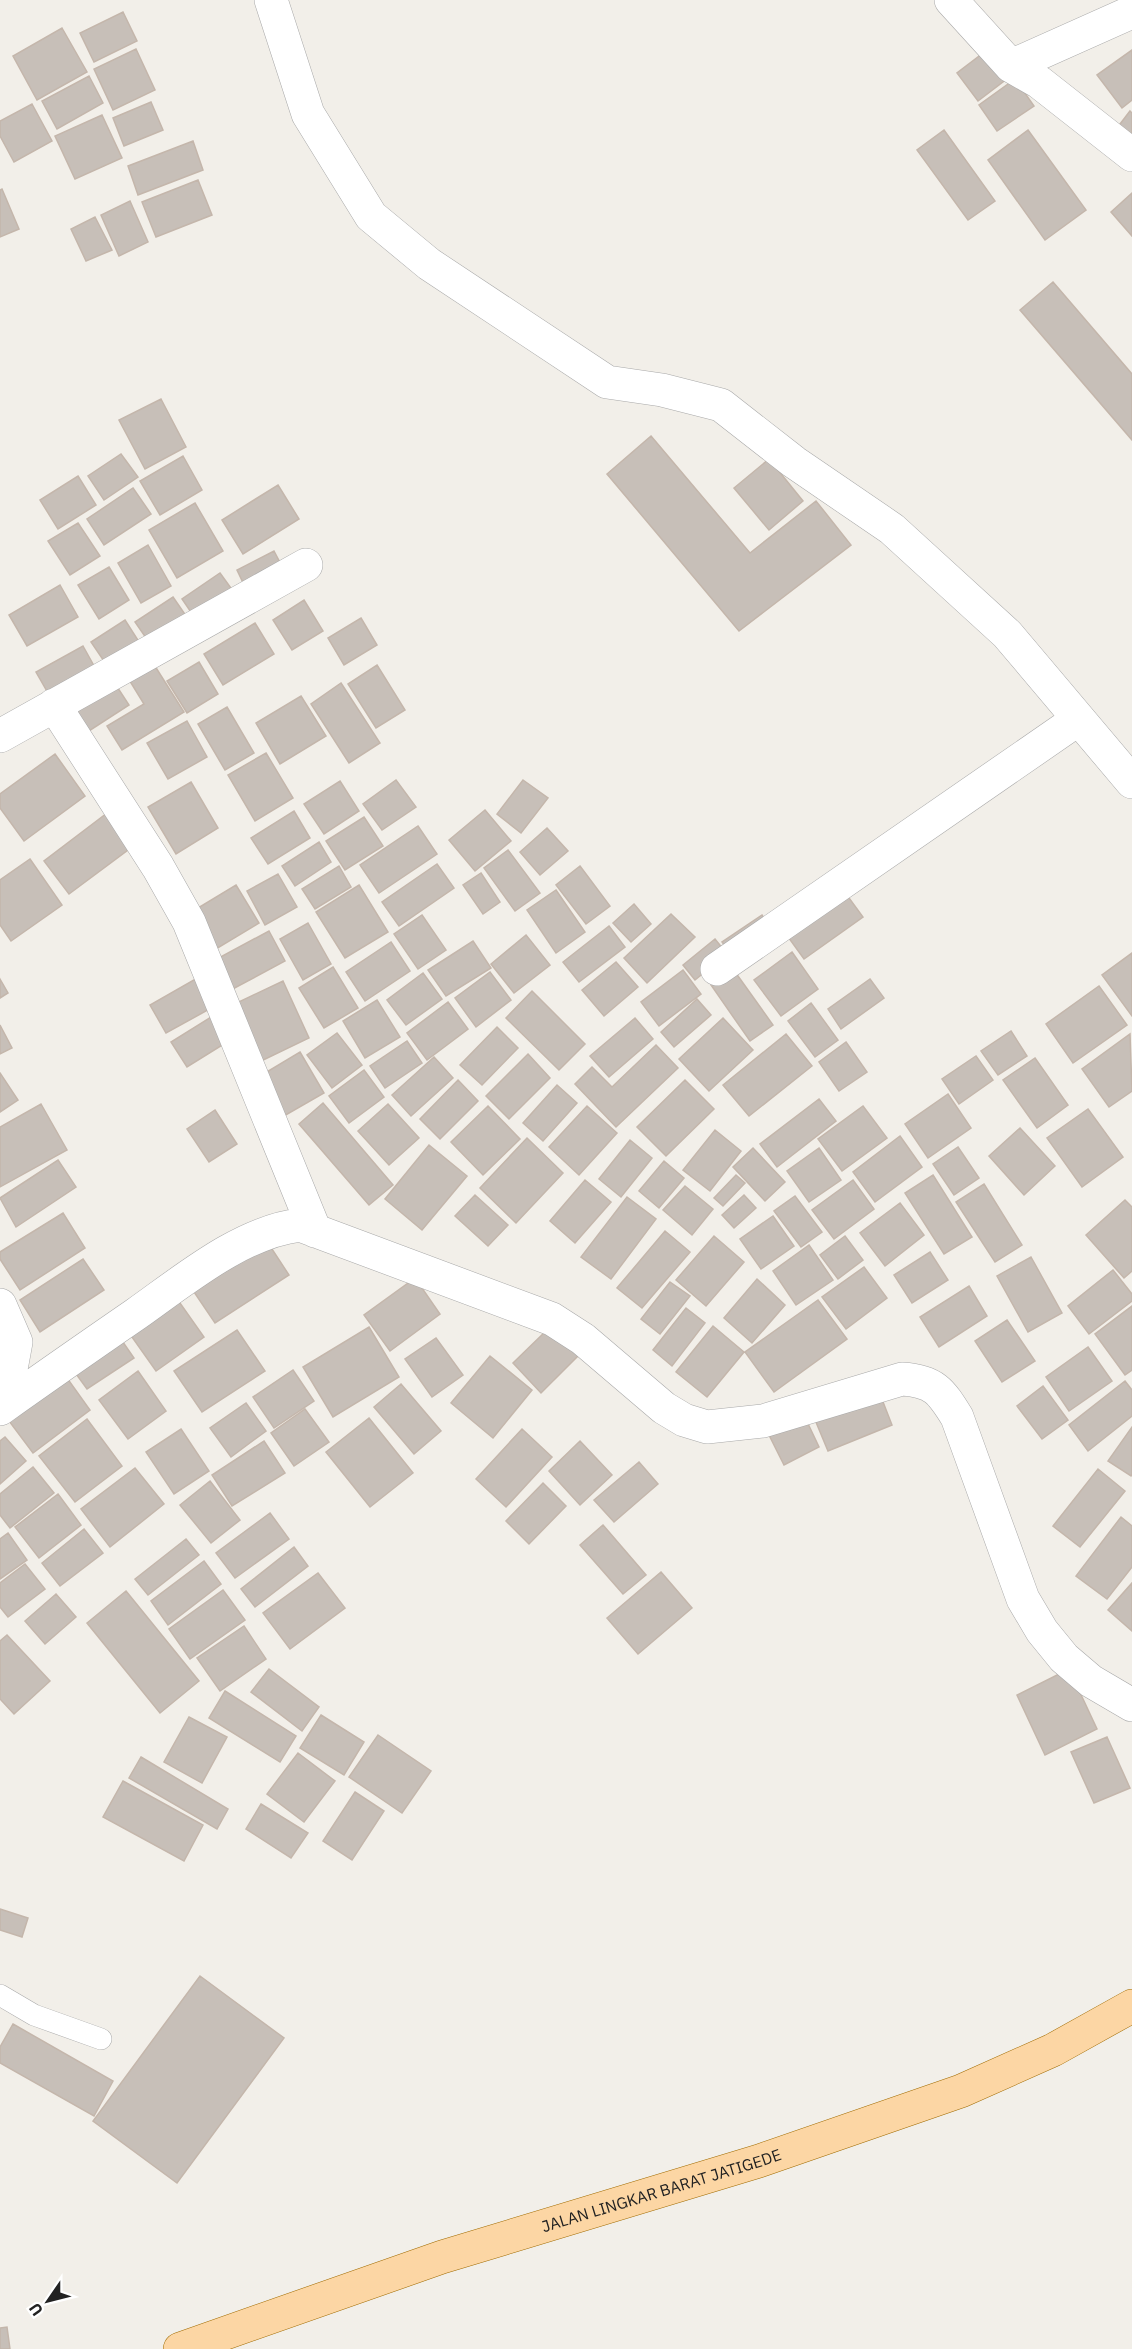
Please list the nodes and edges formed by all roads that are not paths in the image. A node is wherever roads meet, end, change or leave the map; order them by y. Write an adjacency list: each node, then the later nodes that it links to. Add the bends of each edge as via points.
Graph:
1 (270, 0): 8 (street, via 308,114 371,216 429,264 607,382 662,390 721,405 794,462 892,529 1007,634)
2 (951, 0): 4 (street)
3 (1132, 12): 4 (street)
4 (1011, 66): 5 (street, via 1039,82)
5 (1132, 155)
6 (306, 565): 7 (street)
7 (54, 705): 9 (street); 12 (street, via 189,922)
8 (1077, 720): 10 (street); 11 (street)
9 (0, 736)
10 (1132, 782)
11 (717, 969)
12 (315, 1231): 15 (street, via 300,1225 281,1227 188,1276); 16 (street, via 552,1319 583,1339 664,1408 684,1420 708,1427 763,1421 902,1379 929,1384 944,1395 957,1417 1023,1599 1042,1631 1091,1681)
13 (0, 1305): 14 (street, via 16,1342 9,1380)
14 (0, 1393)
15 (0, 1409)
16 (1132, 1705)
17 (0, 1995): 19 (lane, via 34,2015)
18 (1132, 2006): 20 (main road, JALAN LINGKAR BARAT JATIGEDE, via 1053,2050 961,2091 759,2161 442,2257)
19 (101, 2039)
20 (180, 2349)

